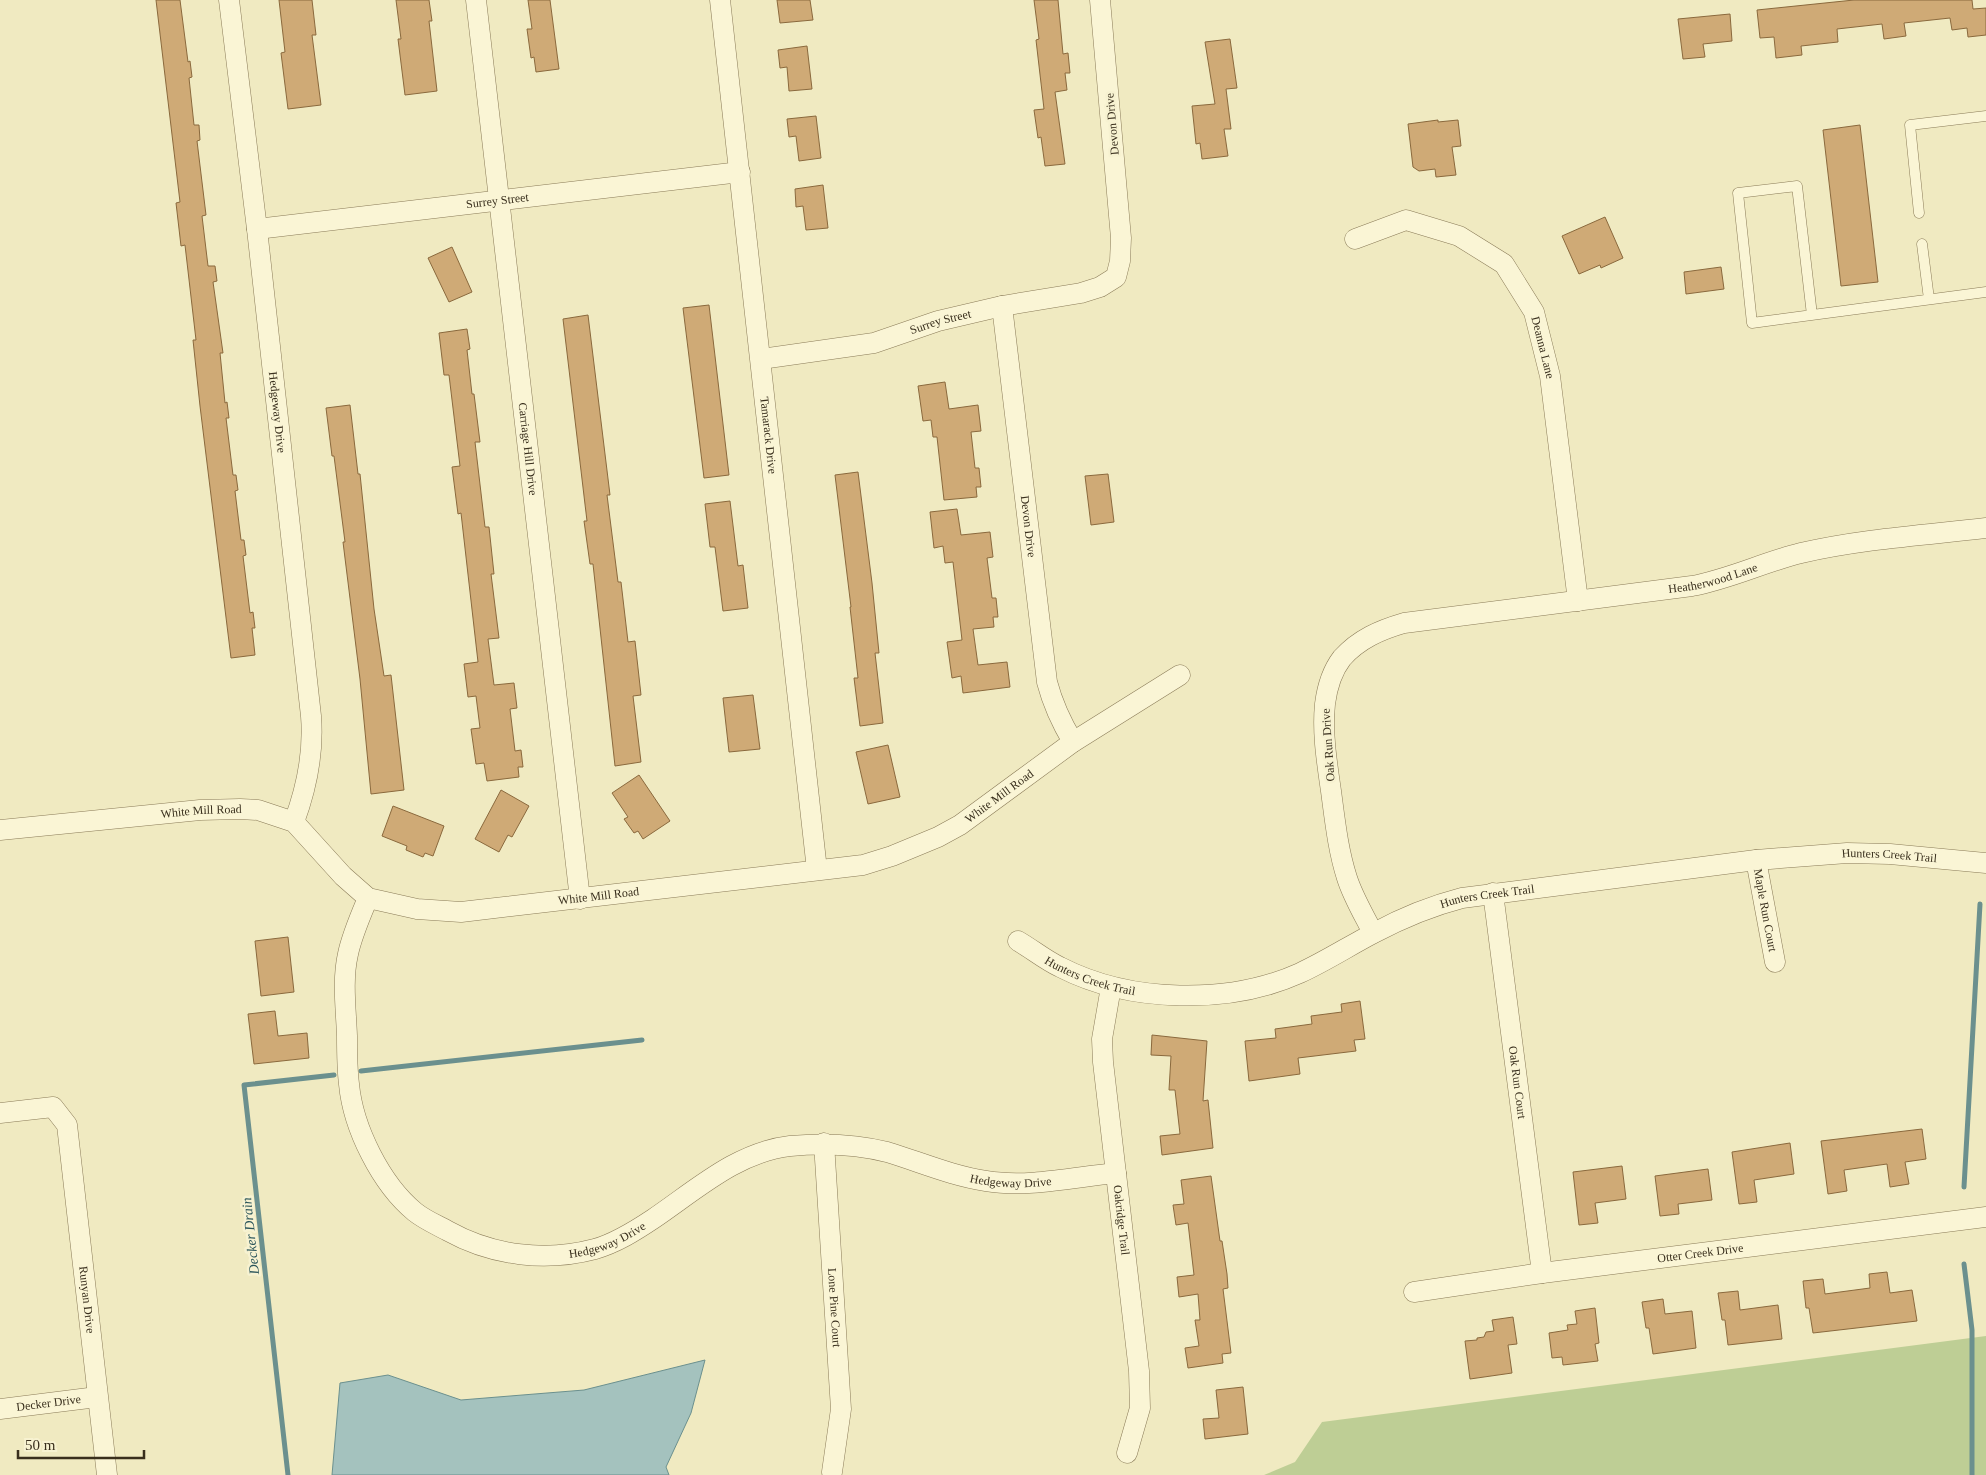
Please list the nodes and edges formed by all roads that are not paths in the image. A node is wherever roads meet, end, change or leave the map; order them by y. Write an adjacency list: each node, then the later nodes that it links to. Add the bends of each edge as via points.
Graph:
1 (229, 0): 9 (street, Hedgeway Drive)
2 (476, 0): 7 (street, Carriage Hill Drive)
3 (720, 0): 6 (street, Tamarack Drive)
4 (1100, 0): 12 (street, Devon Drive, via 1121,238)
5 (1986, 116): 8 (lane, via 1910,125)
6 (740, 172): 7 (street, Surrey Street); 17 (street, Tamarack Drive)
7 (500, 201): 9 (street, Surrey Street); 30 (street, Carriage Hill Drive)
8 (1919, 213)
9 (257, 229): 23 (street, Hedgeway Drive, via 312,724 309,772)
10 (1355, 239): 19 (street, Deanna Lane, via 1406,220 1459,236 1504,264 1534,312 1550,376)
11 (1922, 244): 14 (lane)
12 (1116, 277): 15 (street, Surrey Street, via 1081,293)
13 (1986, 292): 14 (lane)
14 (1929, 299): 16 (lane)
15 (1002, 306): 17 (street, Surrey Street, via 874,343); 22 (street, Devon Drive, via 1047,682 1052,703)
16 (1812, 315): 16 (lane, via 1752,323 1738,193 1797,186)
17 (762, 359): 27 (street, Tamarack Drive)
18 (1986, 528): 19 (street, Heatherwood Lane, via 1822,550 1784,558 1717,582)
19 (1578, 602): 20 (street, Heatherwood Lane)
20 (1437, 620): 31 (street, Oak Run Drive, via 1384,629 1358,644 1342,659 1327,689 1325,734 1340,855 1357,903)
21 (1180, 675): 22 (street, White Mill Road)
22 (1073, 742): 27 (street, White Mill Road, via 979,812 938,837 863,865)
23 (294, 822): 24 (street, White Mill Road, via 272,813 240,809 200,810); 29 (street, White Mill Road, via 343,876)
24 (0, 830)
25 (1756, 860): 26 (street, Hunters Creek Trail, via 1847,853); 28 (street, Hunters Creek Trail); 33 (street, Maple Run Court)
26 (1986, 863)
27 (817, 870): 30 (street, White Mill Road)
28 (1494, 893): 31 (street, Hunters Creek Trail, via 1441,903); 39 (street, Oak Run Court)
29 (368, 898): 30 (street, White Mill Road, via 416,909 461,912); 36 (street, Hedgeway Drive, via 355,928 345,969 349,1086 353,1108 374,1160 397,1194 415,1212 464,1240 488,1249 544,1256 597,1248 636,1231 749,1156)
30 (580, 899)
31 (1373, 933): 34 (street, Hunters Creek Trail, via 1300,973 1247,989 1196,996)
32 (1018, 941): 34 (street, Hunters Creek Trail, via 1060,967)
33 (1775, 962)
34 (1111, 987): 37 (street, Oakridge Trail, via 1102,1039 1102,1062)
35 (0, 1114): 41 (street, Runyan Drive, via 53,1107 67,1125)
36 (824, 1143): 37 (street, Hedgeway Drive, via 871,1149 986,1181 1029,1182); 44 (street, Lone Pine Court, via 841,1409)
37 (1116, 1173): 43 (street, Oakridge Trail, via 1139,1370 1140,1408)
38 (1986, 1217): 39 (street, Otter Creek Drive)
39 (1542, 1273): 40 (street, Otter Creek Drive)
40 (1414, 1292)
41 (97, 1397): 42 (street, Decker Drive); 45 (street, Runyan Drive)
42 (0, 1410)
43 (1127, 1453)
44 (832, 1472)
45 (108, 1475)

